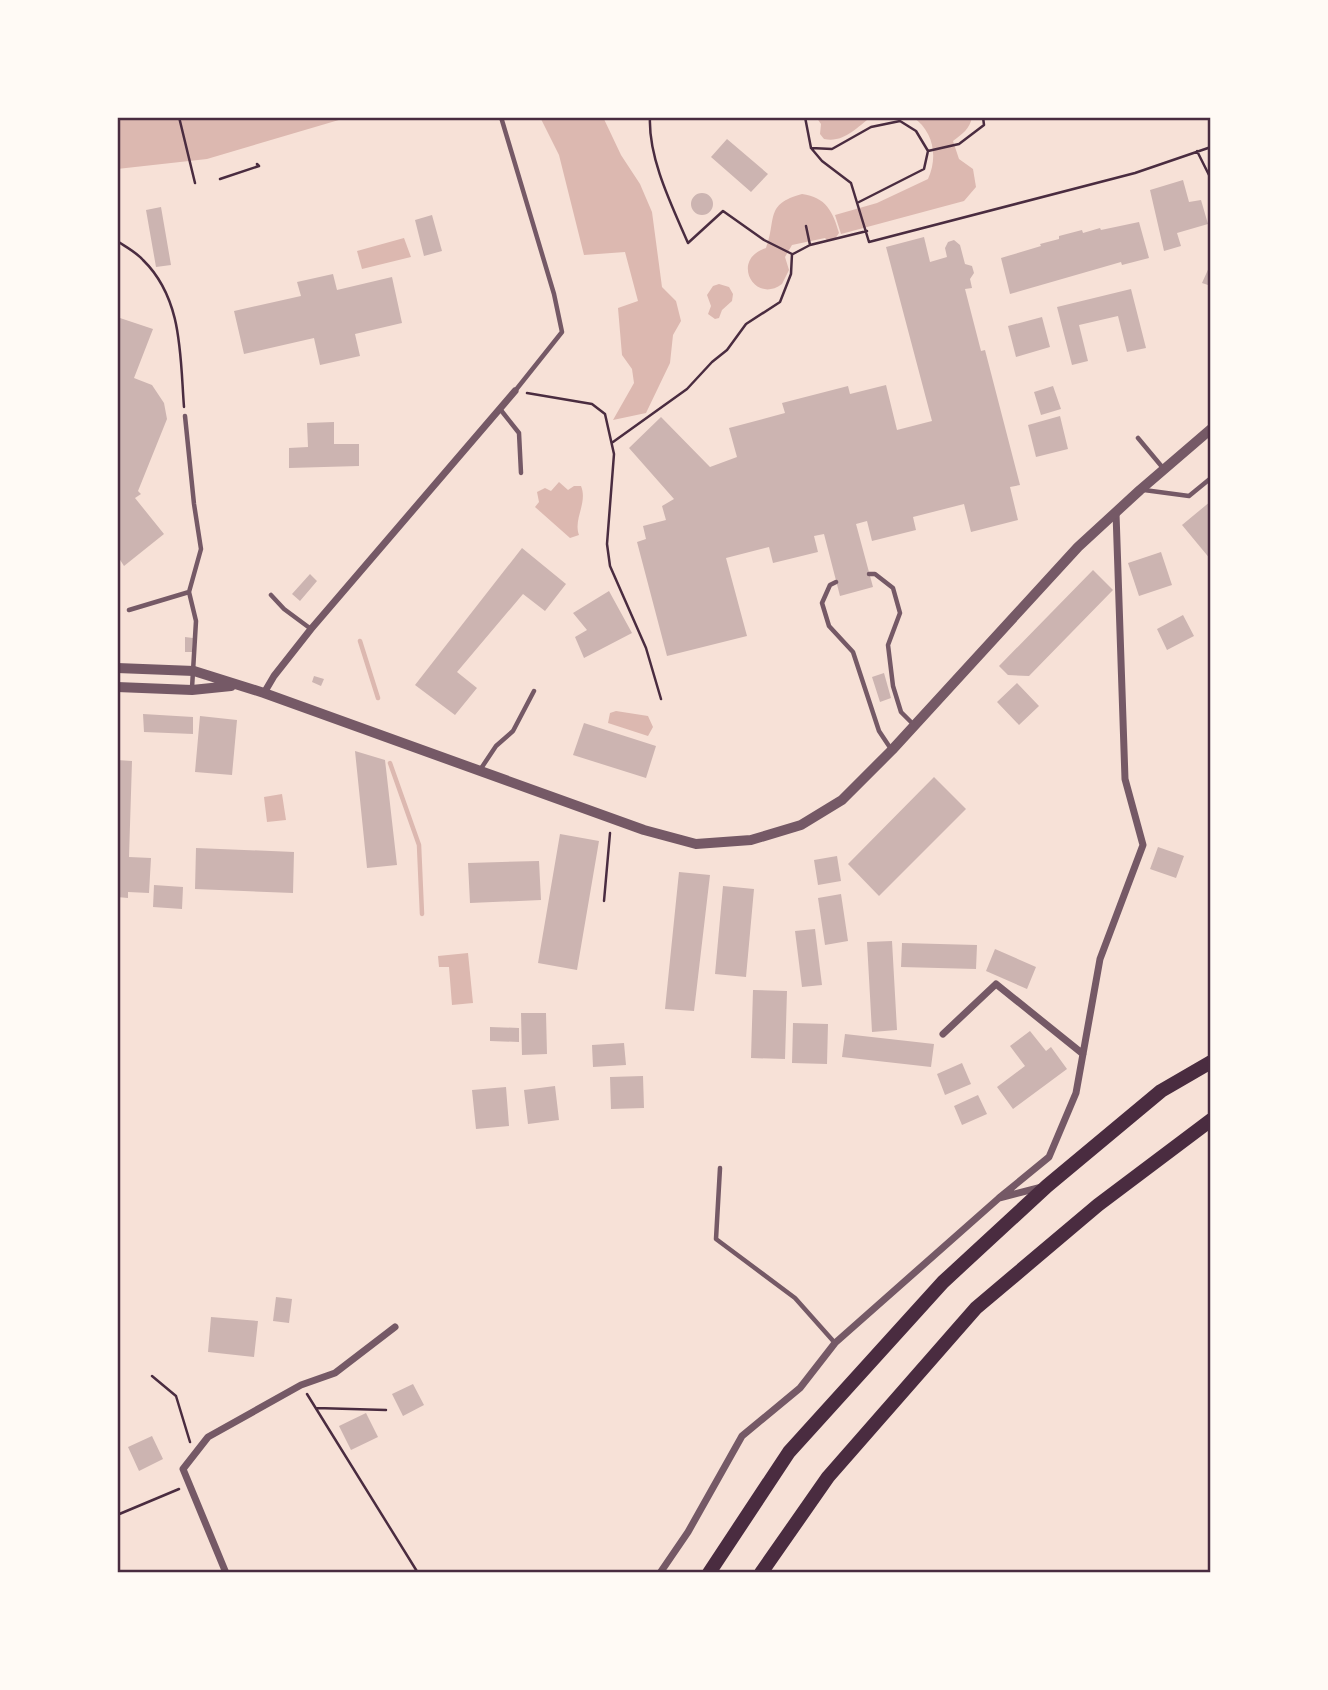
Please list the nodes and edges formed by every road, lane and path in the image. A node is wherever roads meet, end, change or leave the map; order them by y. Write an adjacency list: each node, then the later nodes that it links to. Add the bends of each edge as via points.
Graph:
1 (179, 117): 13 (path)
2 (501, 117): 20 (lane, via 562,332)
3 (650, 117): 19 (path, via 649,134 664,184 688,243 723,211)
4 (805, 117): 7 (path)
5 (983, 117): 8 (path, via 984,125 959,144)
6 (1211, 147): 9 (path)
7 (811, 148): 8 (path, via 832,149 871,127 900,121 916,131); 14 (path, via 851,183)
8 (928, 151): 14 (path, via 924,169)
9 (1197, 151): 11 (path); 16 (path, via 1135,173 869,242)
10 (257, 164): 12 (path)
11 (1211, 178)
12 (220, 179)
13 (195, 183)
14 (859, 202): 16 (path)
15 (806, 226): 18 (path)
16 (867, 231): 18 (path)
17 (117, 241): 22 (path, via 143,260 166,291 178,326)
18 (810, 245): 19 (path)
19 (792, 254): 25 (path, via 791,274 779,302 746,324 687,389)
20 (514, 391): 21 (street); 25 (path, via 592,404 605,414)
21 (500, 410): 27 (lane, via 519,433); 36 (street)
22 (185, 416): 33 (lane, via 201,549)
23 (1211, 429): 26 (street)
24 (1138, 438): 26 (lane)
25 (612, 442): 44 (path, via 610,566 646,649)
26 (1164, 469): 29 (street)
27 (521, 473)
28 (1211, 478): 29 (lane, via 1189,496)
29 (1140, 490): 30 (street)
30 (1116, 513): 45 (street); 51 (street, via 1125,779 1143,845 1100,959)
31 (869, 574): 45 (lane, via 893,588 900,613 888,645 893,686 901,712)
32 (836, 582): 46 (lane, via 821,603 830,626 853,652 879,731)
33 (190, 592): 35 (lane); 38 (lane, via 196,621)
34 (271, 595): 36 (lane)
35 (129, 610)
36 (311, 629): 43 (street)
37 (117, 668): 38 (street)
38 (194, 671): 39 (street); 41 (lane)
39 (234, 685): 41 (street); 43 (street)
40 (117, 687): 41 (street)
41 (192, 690)
42 (534, 691): 47 (lane, via 513,731)
43 (264, 693): 47 (street)
44 (661, 699)
45 (914, 726): 46 (street)
46 (892, 750): 48 (street, via 842,800 800,825 751,840 696,844)
47 (479, 771): 48 (street)
48 (612, 819): 49 (path)
49 (604, 901)
50 (943, 1034): 51 (street, via 996,984)
51 (1083, 1054): 56 (street, via 1076,1093 1049,1157)
52 (1211, 1062): 55 (highway, via 1161,1091)
53 (1211, 1120): 70 (highway, via 1098,1205 976,1308 828,1477)
54 (720, 1168): 58 (lane, via 716,1239 795,1298)
55 (1047, 1186): 56 (street); 69 (highway, via 943,1282 789,1452)
56 (999, 1198): 58 (street)
57 (395, 1327): 60 (street, via 335,1373)
58 (835, 1343): 68 (street, via 800,1388 742,1436 695,1522)
59 (152, 1376): 63 (path, via 176,1396)
60 (301, 1385): 61 (path); 63 (street, via 208,1437)
61 (316, 1408): 62 (path); 67 (path)
62 (386, 1410)
63 (194, 1456): 64 (street, via 183,1469)
64 (190, 1485): 65 (path); 66 (street)
65 (117, 1515)
66 (226, 1573)
67 (418, 1573)
68 (660, 1573)
69 (709, 1573)
70 (761, 1573)

